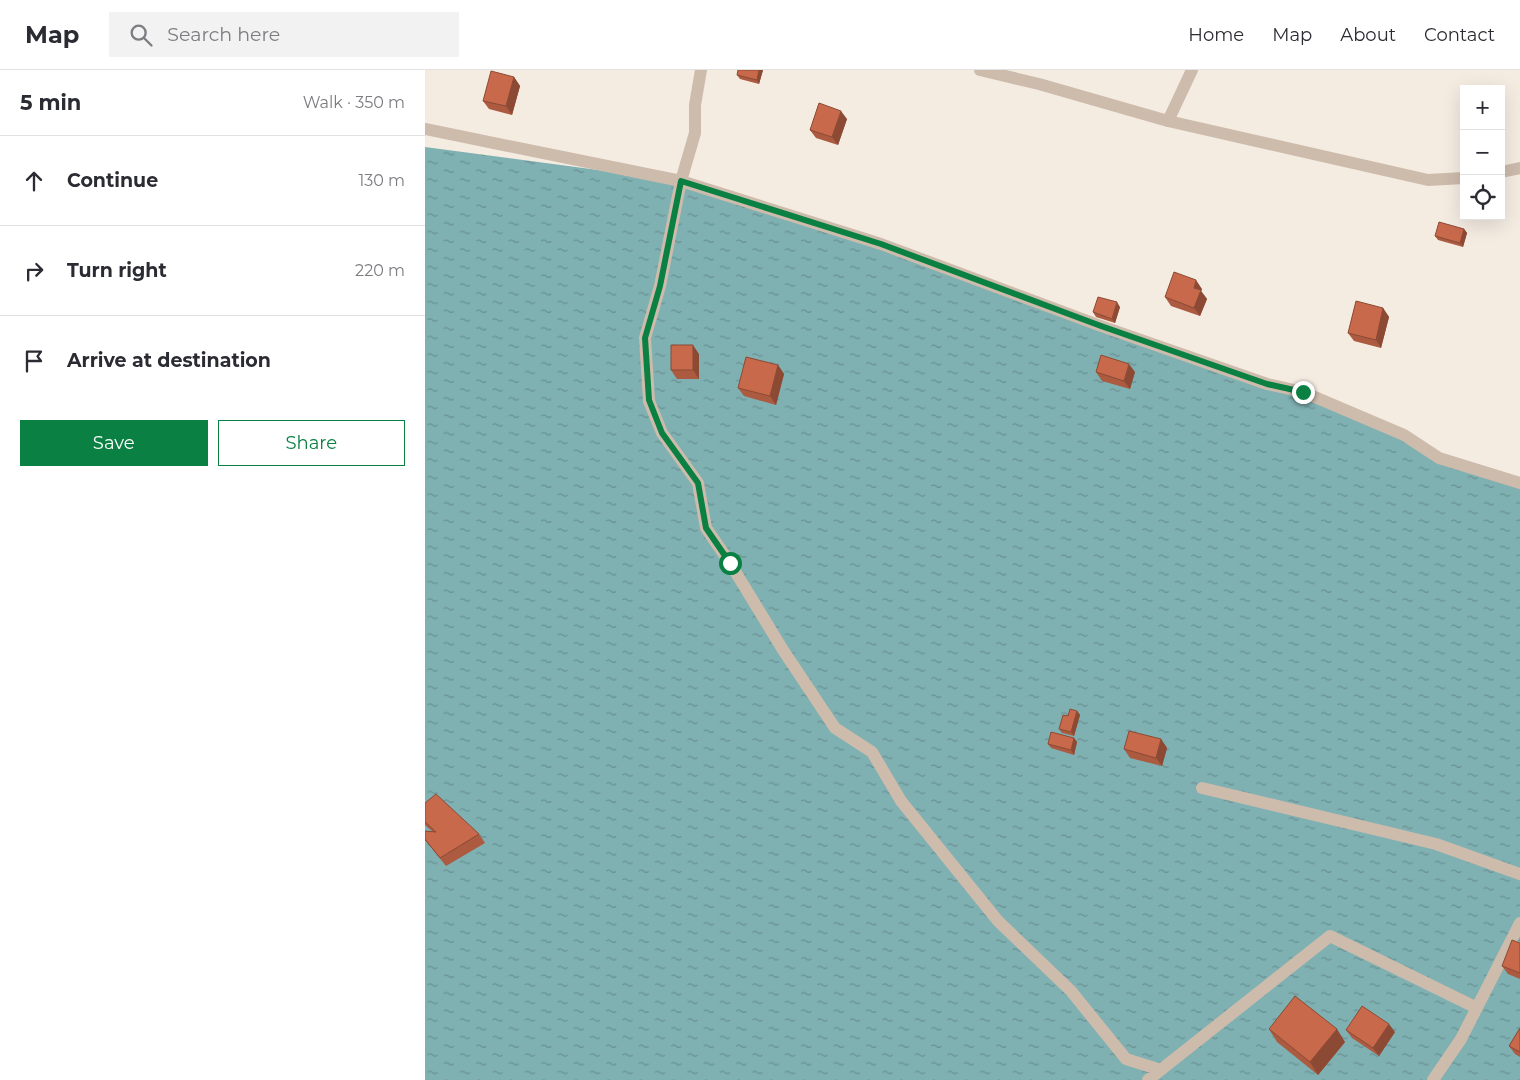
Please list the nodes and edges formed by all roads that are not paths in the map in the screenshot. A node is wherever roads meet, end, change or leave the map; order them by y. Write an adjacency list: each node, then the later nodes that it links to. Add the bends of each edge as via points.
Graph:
1 (701, 70): 9 (street, via 695,105 695,133)
2 (980, 70): 4 (street)
3 (1192, 70): 4 (street)
4 (1168, 121): 8 (street, via 1428,180)
5 (425, 129): 9 (street)
6 (1520, 168): 7 (street)
7 (1505, 171)
8 (1460, 178)
9 (681, 181): 10 (street, via 881,244 1101,326 1267,384 1303,392 1404,435 1439,458); 15 (street, via 660,286 645,338 649,400 662,433 698,483 706,528 835,728 872,752 901,801 998,921 1071,991 1126,1059)
10 (1520, 483)
11 (1202, 788): 12 (street, via 1436,844)
12 (1520, 874)
13 (1520, 922): 14 (street)
14 (1477, 1008): 15 (street, via 1331,936); 17 (street, via 1461,1039)
15 (1161, 1070): 16 (street)
16 (1148, 1080)
17 (1433, 1080)

